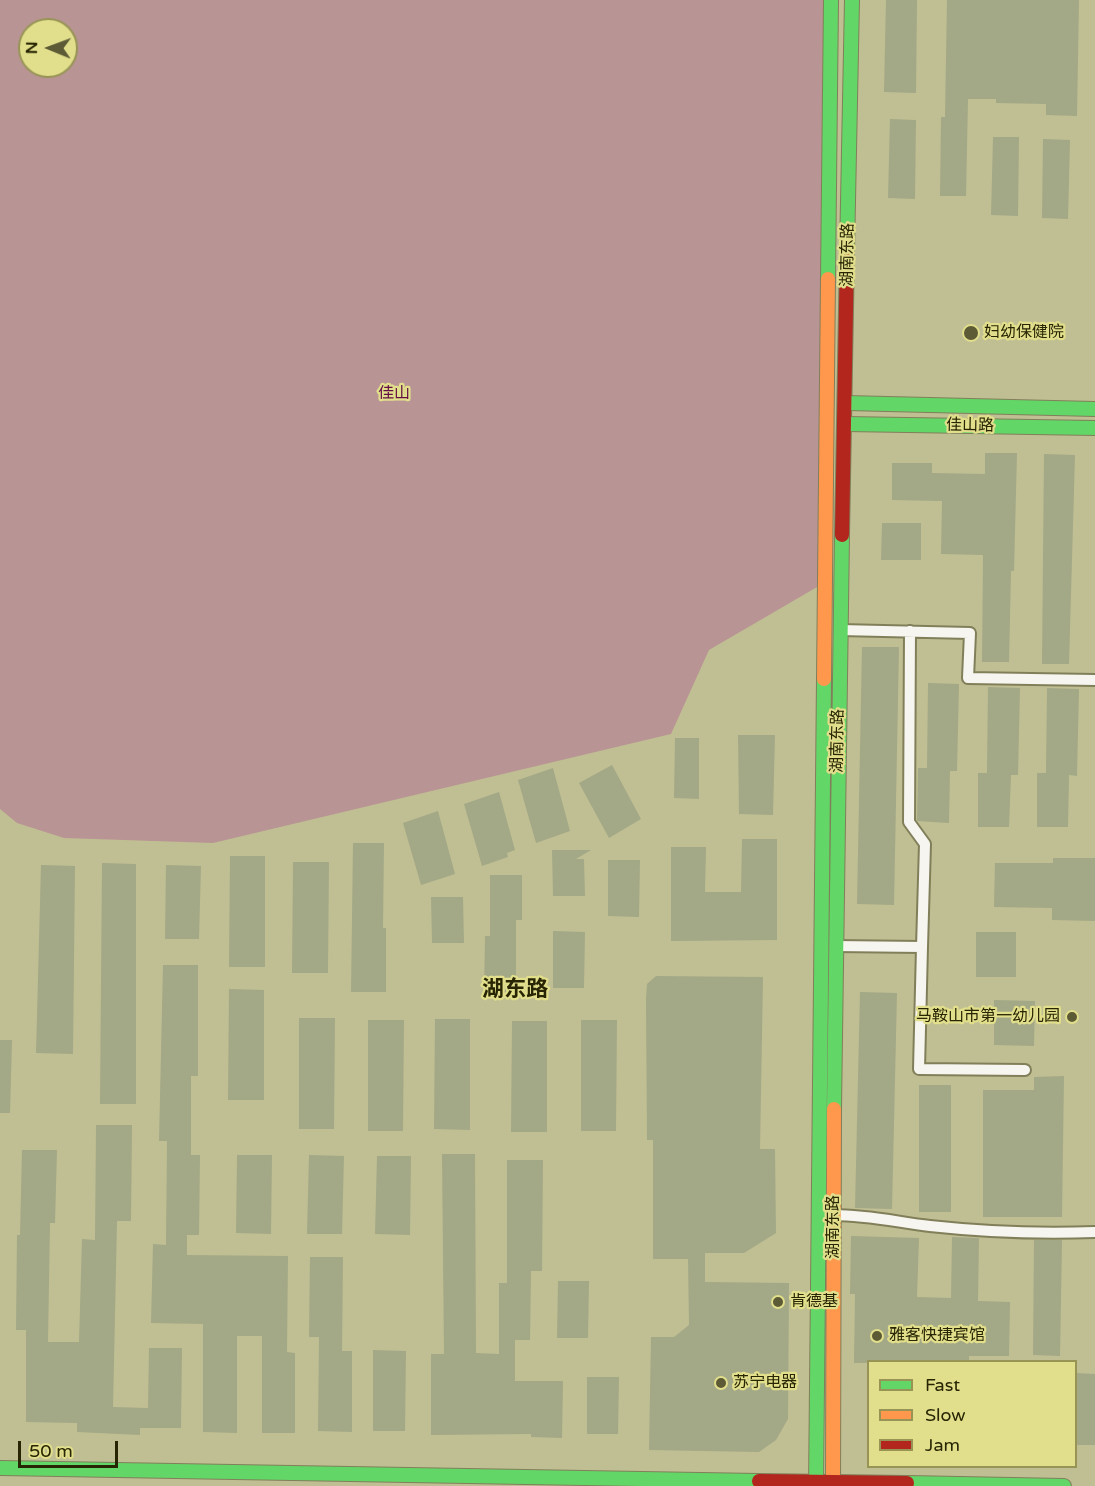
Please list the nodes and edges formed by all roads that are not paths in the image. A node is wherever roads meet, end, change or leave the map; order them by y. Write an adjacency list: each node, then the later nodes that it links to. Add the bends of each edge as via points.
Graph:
1 (831, 0): 16 (main road)
2 (852, 0): 3 (main road, 湖南东路)
3 (846, 403): 4 (main road, 佳山路); 5 (main road, 湖南东路)
4 (1095, 409)
5 (845, 424): 6 (main road, 佳山路); 7 (main road, 湖南东路)
6 (1095, 428)
7 (840, 630): 8 (street); 10 (main road, 湖南东路)
8 (910, 631): 9 (street, via 970,633 968,678); 11 (street, via 909,822 925,844)
9 (1095, 680)
10 (835, 946): 11 (street); 13 (main road, 湖南东路)
11 (922, 947): 12 (street, via 919,1069)
12 (1025, 1070)
13 (834, 1215): 14 (street, via 1030,1234); 17 (main road, 湖南东路)
14 (1095, 1232)
15 (0, 1468): 16 (main road)
16 (816, 1484): 17 (main road)
17 (833, 1484): 18 (main road)
18 (1064, 1486)

